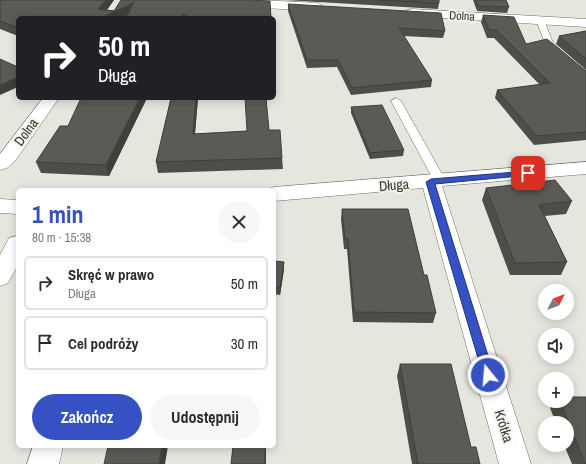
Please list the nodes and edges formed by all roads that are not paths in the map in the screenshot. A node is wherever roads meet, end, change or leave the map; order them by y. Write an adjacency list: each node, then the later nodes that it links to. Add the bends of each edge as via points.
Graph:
1 (194, 0): 2 (street)
2 (330, 8)
3 (400, 12): 4 (street, Dolna)
4 (540, 20): 5 (street, Dolna); 6 (lane, via 549,44)
5 (586, 23)
6 (586, 77)
7 (50, 100): 9 (street, Dolna, via 8,157)
8 (396, 101): 11 (lane)
9 (0, 164)
10 (586, 168): 11 (street, Długa)
11 (435, 181): 12 (street, Długa); 19 (street, Krótka)
12 (276, 194)
13 (0, 206): 14 (street)
14 (16, 207)
15 (12, 241): 16 (street)
16 (0, 277)
17 (47, 448): 18 (street)
18 (42, 464)
19 (515, 464)

